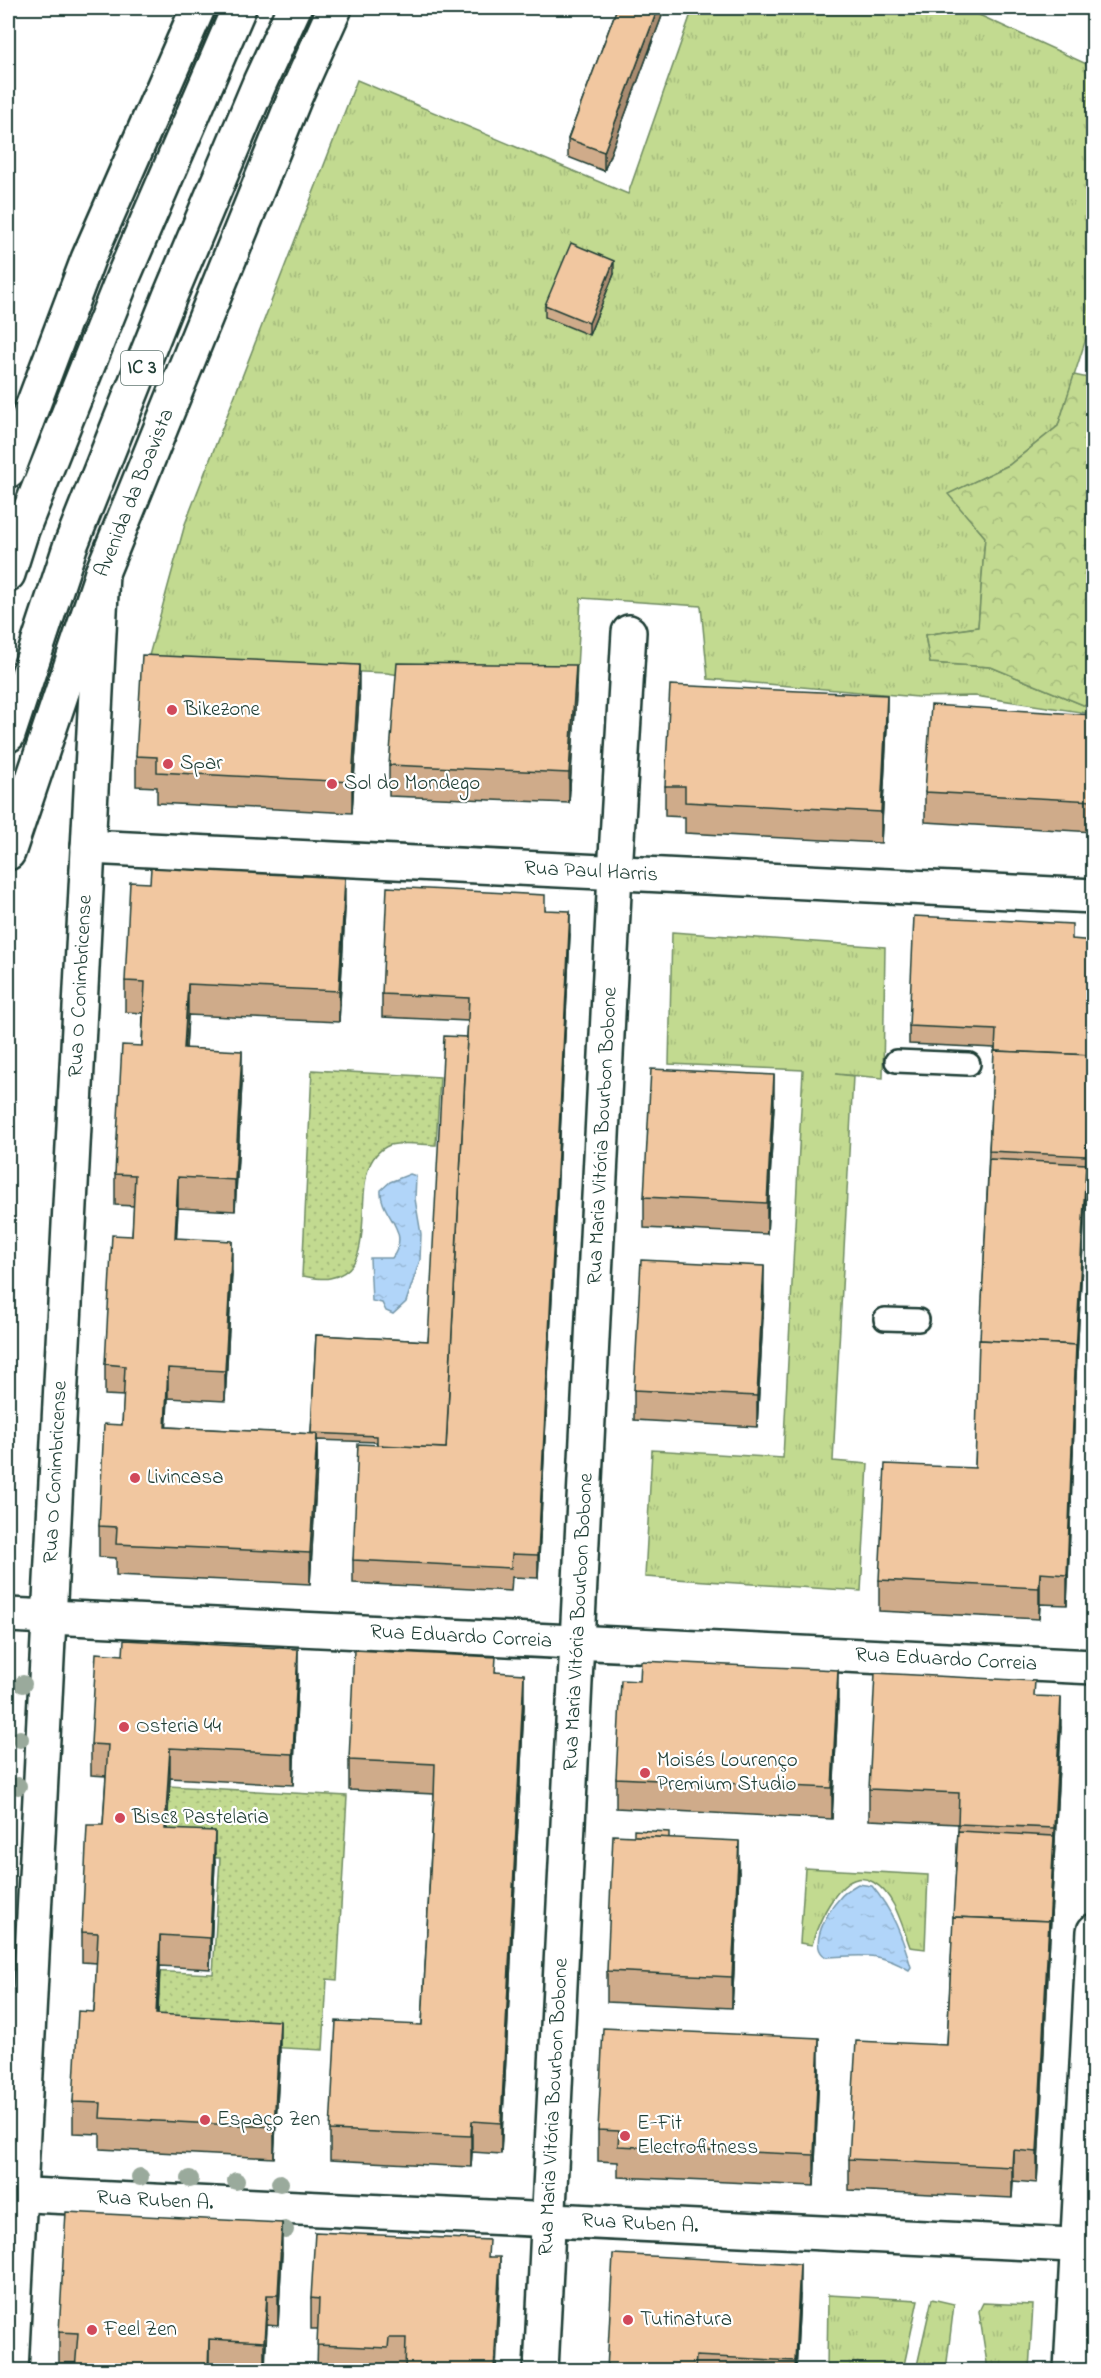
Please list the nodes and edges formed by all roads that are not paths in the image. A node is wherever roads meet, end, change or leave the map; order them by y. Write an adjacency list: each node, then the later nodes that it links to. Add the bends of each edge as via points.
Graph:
1 (198, 8): 5 (main road, via 88,259)
2 (239, 8): 7 (main road, IC 3, via 124,275)
3 (294, 8): 9 (main road, Avenida da Boavista / IC 3, via 184,264 70,547)
4 (335, 8): 6 (main road, Avenida da Boavista)
5 (8, 471)
6 (102, 573): 10 (main road, Rua O Conimbricense); 11 (main road, Avenida da Boavista)
7 (8, 574)
8 (629, 632): 12 (main road, Rua Maria Vitória Bourbon Bobone)
9 (8, 735)
10 (88, 848): 12 (main road, Rua Paul Harris); 19 (main road, Rua O Conimbricense)
11 (8, 853)
12 (615, 873): 13 (main road, Rua Paul Harris); 20 (main road, Rua Maria Vitória Bourbon Bobone)
13 (1094, 896)
14 (896, 1061): 15 (lane)
15 (969, 1064)
16 (885, 1319): 17 (lane)
17 (918, 1320)
18 (8, 1615): 19 (main road, Rua Eduardo Correia)
19 (49, 1617): 20 (main road, Rua Eduardo Correia); 23 (main road, Rua O Conimbricense)
20 (578, 1642): 21 (main road, Rua Eduardo Correia); 24 (main road, Rua Maria Vitória Bourbon Bobone)
21 (1094, 1667)
22 (1094, 1931): 25 (main road)
23 (14, 2194): 24 (main road, Rua Ruben A.); 26 (main road, Rua O Conimbricense)
24 (549, 2219): 25 (main road, Rua Ruben A.); 27 (main road, Rua Maria Vitória Bourbon Bobone)
25 (1085, 2246): 28 (main road)
26 (11, 2370)
27 (541, 2370)
28 (1071, 2370)

